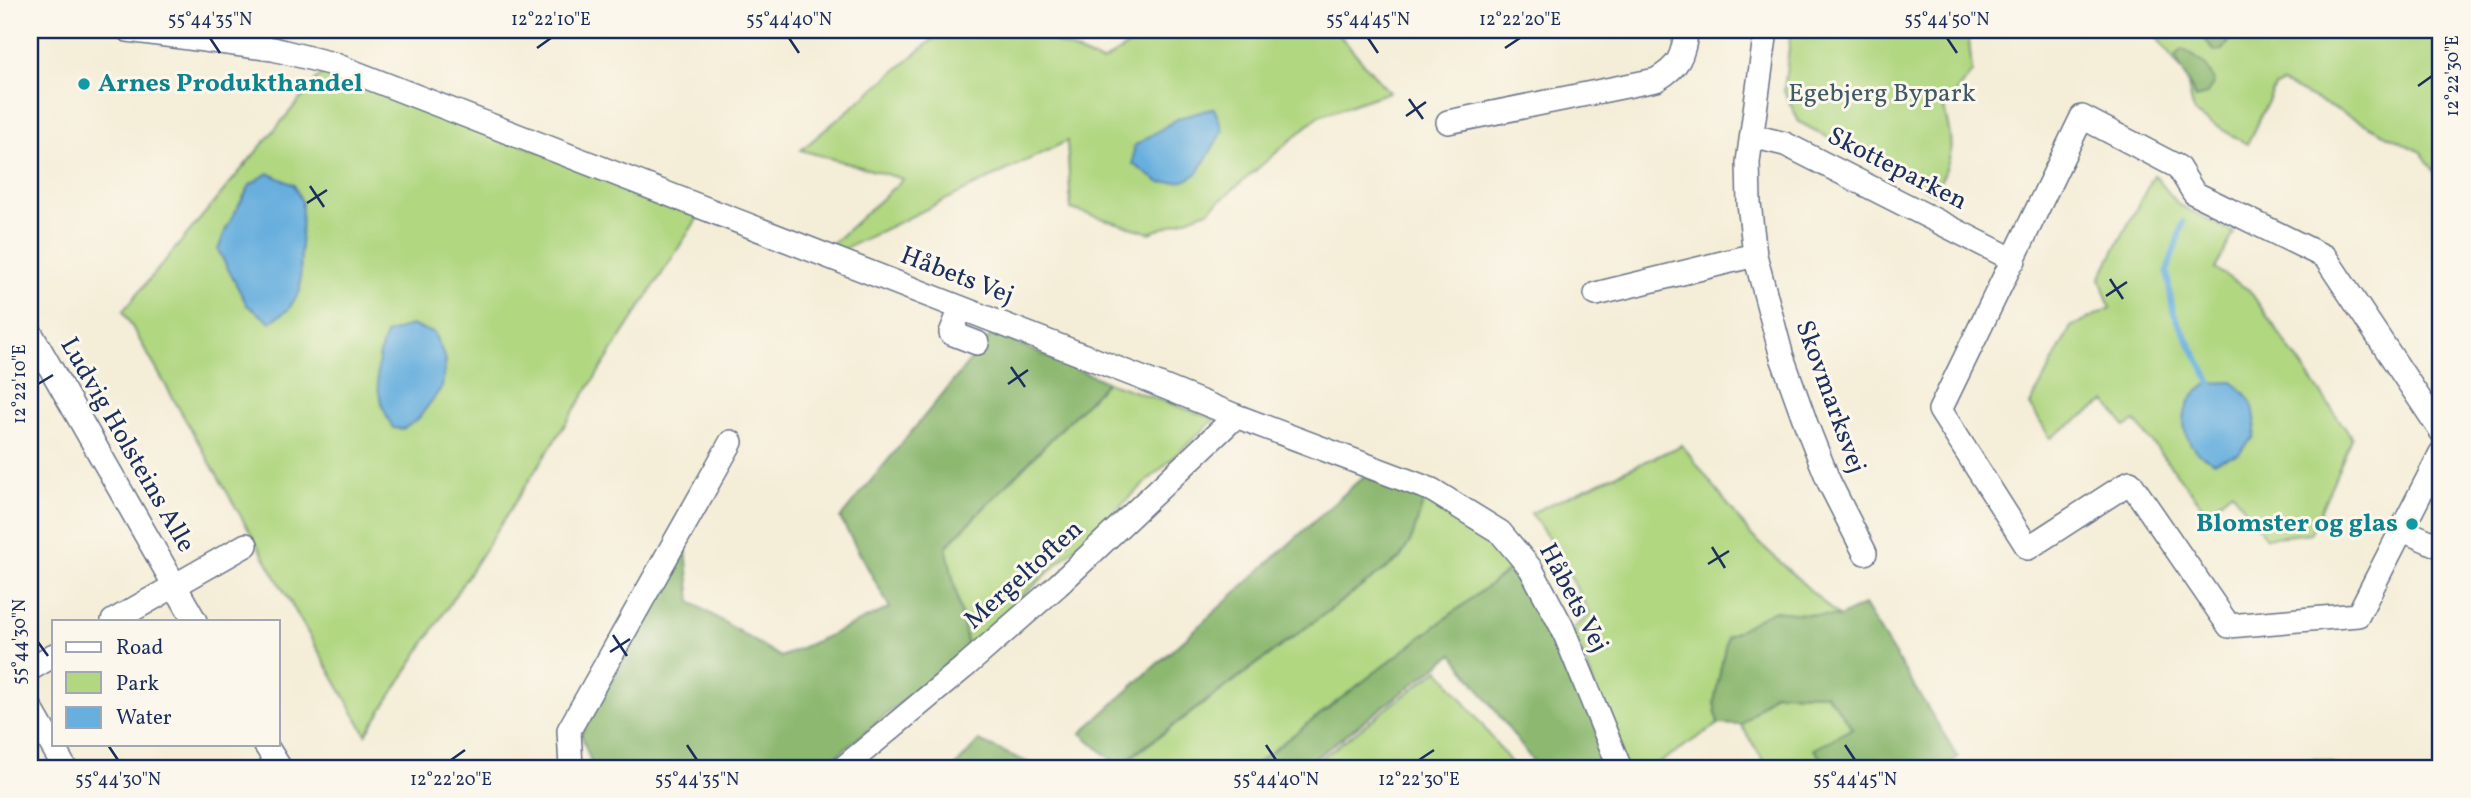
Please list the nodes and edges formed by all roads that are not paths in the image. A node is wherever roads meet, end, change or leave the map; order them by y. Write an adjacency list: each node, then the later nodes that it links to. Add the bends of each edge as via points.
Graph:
1 (128, 30): 9 (street, Håbets Vej, via 273,49 333,64)
2 (1766, 30): 5 (street, Skovmarksvej)
3 (1685, 40): 4 (street, via 1672,71 1656,80)
4 (1448, 122)
5 (1752, 136): 6 (street, Skovmarksvej, via 1749,203); 7 (street, Skotteparken, via 1785,144)
6 (1755, 256): 8 (street); 19 (street, Skovmarksvej, via 1806,424)
7 (2014, 260): 13 (street, via 2082,117 2178,167 2194,193 2325,257); 16 (street, via 1940,410 2028,548 2130,482 2229,626 2358,615)
8 (1596, 294)
9 (961, 308): 11 (street, via 951,332); 12 (street, Håbets Vej)
10 (30, 332): 20 (street, Ludvig Holsteins Alle)
11 (977, 343)
12 (1236, 416): 32 (street, Mergeltoften, via 1058,585); 33 (street, Håbets Vej, via 1432,490 1500,532 1531,569 1562,627)
13 (2441, 431)
14 (731, 442): 31 (street, via 569,730)
15 (2441, 453): 16 (street)
16 (2403, 530): 18 (street)
17 (246, 545): 20 (street, Ludvig Holsteins Alle)
18 (2441, 547)
19 (1865, 553)
20 (175, 586): 21 (street, Ludvig Holsteins Alle); 22 (street, Ludvig Holsteins Alle)
21 (115, 620)
22 (194, 620)
23 (52, 656): 24 (street)
24 (30, 669)
25 (30, 707): 26 (street)
26 (52, 745)
27 (52, 746): 29 (street)
28 (266, 746): 30 (street)
29 (65, 768)
30 (279, 768)
31 (571, 768)
32 (843, 768)
33 (1620, 768)

